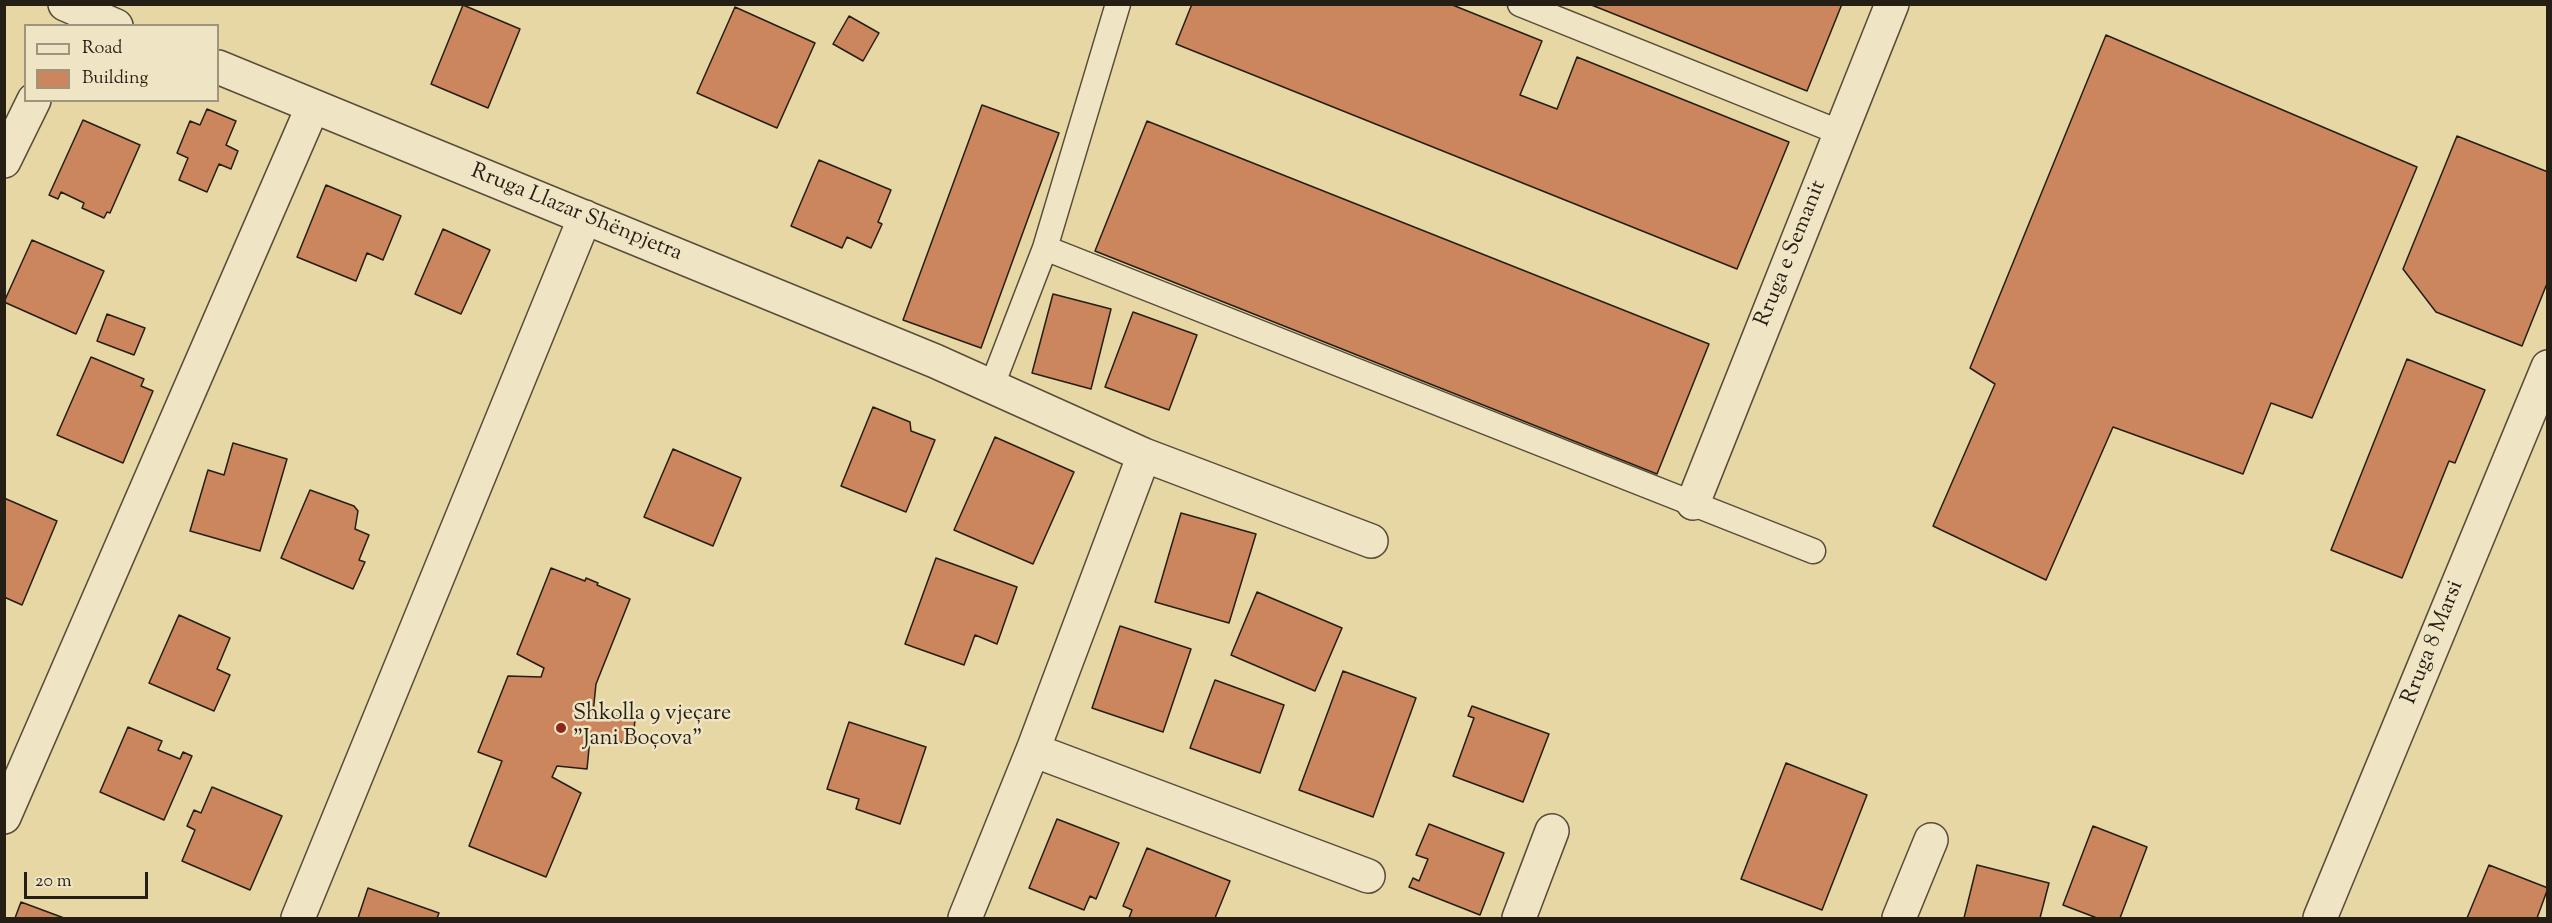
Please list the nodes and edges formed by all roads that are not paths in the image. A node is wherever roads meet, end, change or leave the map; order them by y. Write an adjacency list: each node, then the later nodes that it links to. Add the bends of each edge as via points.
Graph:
1 (1118, 4): 12 (lane)
2 (1520, 4): 9 (lane)
3 (1892, 4): 9 (street, Rruga e Semanit)
4 (72, 13): 5 (street)
5 (109, 24)
6 (219, 67): 8 (street, Rruga Llazar Shënpjetra)
7 (33, 102): 10 (street)
8 (313, 106): 11 (street, Rruga Llazar Shënpjetra); 20 (street)
9 (1841, 133): 16 (street, Rruga e Semanit)
10 (4, 161)
11 (585, 217): 14 (street, Rruga Llazar Shënpjetra, via 935,361); 24 (street)
12 (1045, 248): 14 (lane); 16 (lane)
13 (2547, 367): 28 (street, Rruga 8 Marsi)
14 (991, 388): 15 (street, Rruga Llazar Shënpjetra)
15 (1144, 455): 17 (street, Rruga Llazar Shënpjetra); 19 (street)
16 (1693, 503): 18 (lane)
17 (1371, 541)
18 (1813, 551)
19 (1033, 750): 23 (street); 25 (street)
20 (4, 817)
21 (1552, 831): 26 (street)
22 (1932, 840): 27 (street)
23 (1368, 876)
24 (298, 918)
25 (965, 918)
26 (1519, 918)
27 (1899, 918)
28 (2320, 918)

